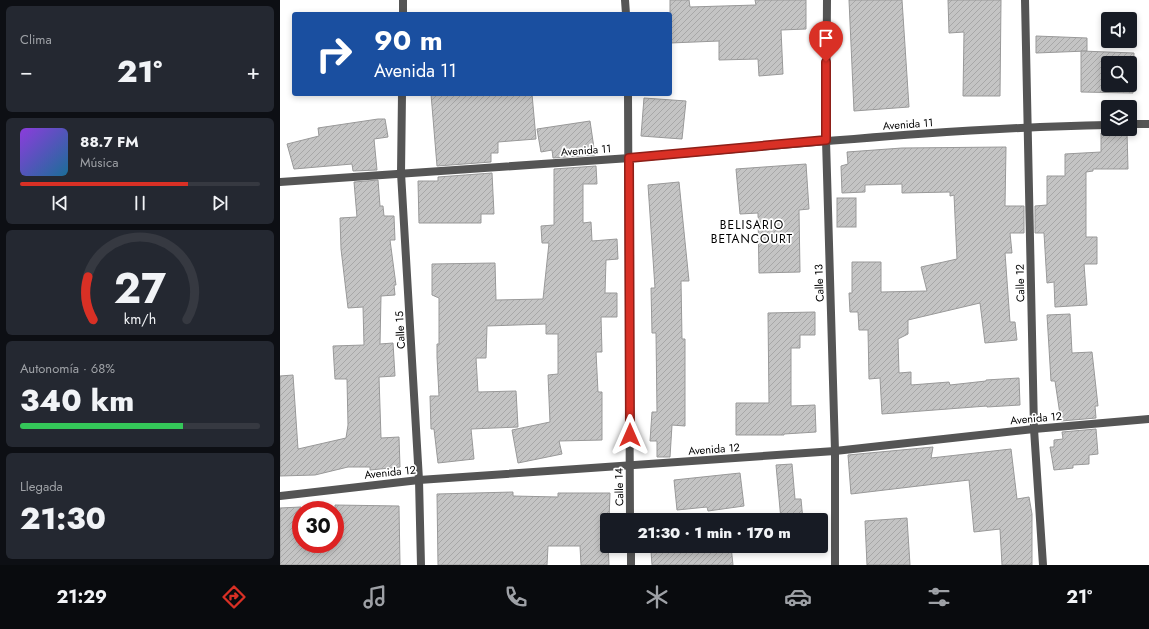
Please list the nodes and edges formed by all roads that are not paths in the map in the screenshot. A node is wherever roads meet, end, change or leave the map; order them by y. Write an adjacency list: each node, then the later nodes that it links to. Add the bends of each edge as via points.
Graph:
1 (404, 0): 5 (street)
2 (625, 0): 6 (street)
3 (827, 0): 13 (street, Calle 13)
4 (1025, 0): 12 (street, Calle 12)
5 (403, 12)
6 (626, 12)
7 (402, 96): 15 (street, Calle 15)
8 (628, 96): 14 (street, Calle 14)
9 (1137, 124): 10 (street)
10 (1149, 124)
11 (1101, 125): 12 (street, Avenida 11)
12 (1027, 126): 13 (street, Avenida 11); 18 (street, Calle 12)
13 (826, 140): 14 (street, Avenida 11); 19 (street, Calle 13)
14 (629, 158): 15 (street, Avenida 11); 20 (street, Calle 14)
15 (402, 173): 16 (street, Avenida 11); 21 (street, Calle 15)
16 (280, 182)
17 (1149, 419): 18 (street, Avenida 12)
18 (1034, 429): 19 (street, Avenida 12); 28 (street, Calle 12)
19 (835, 451): 20 (street, Avenida 12); 27 (street, Calle 13)
20 (630, 466): 21 (street, Avenida 12); 23 (street, Calle 14)
21 (419, 480): 22 (street, Avenida 12); 25 (street, Calle 15)
22 (280, 496)
23 (630, 513)
24 (631, 553): 26 (street)
25 (420, 565)
26 (631, 565)
27 (835, 565)
28 (1043, 565)

